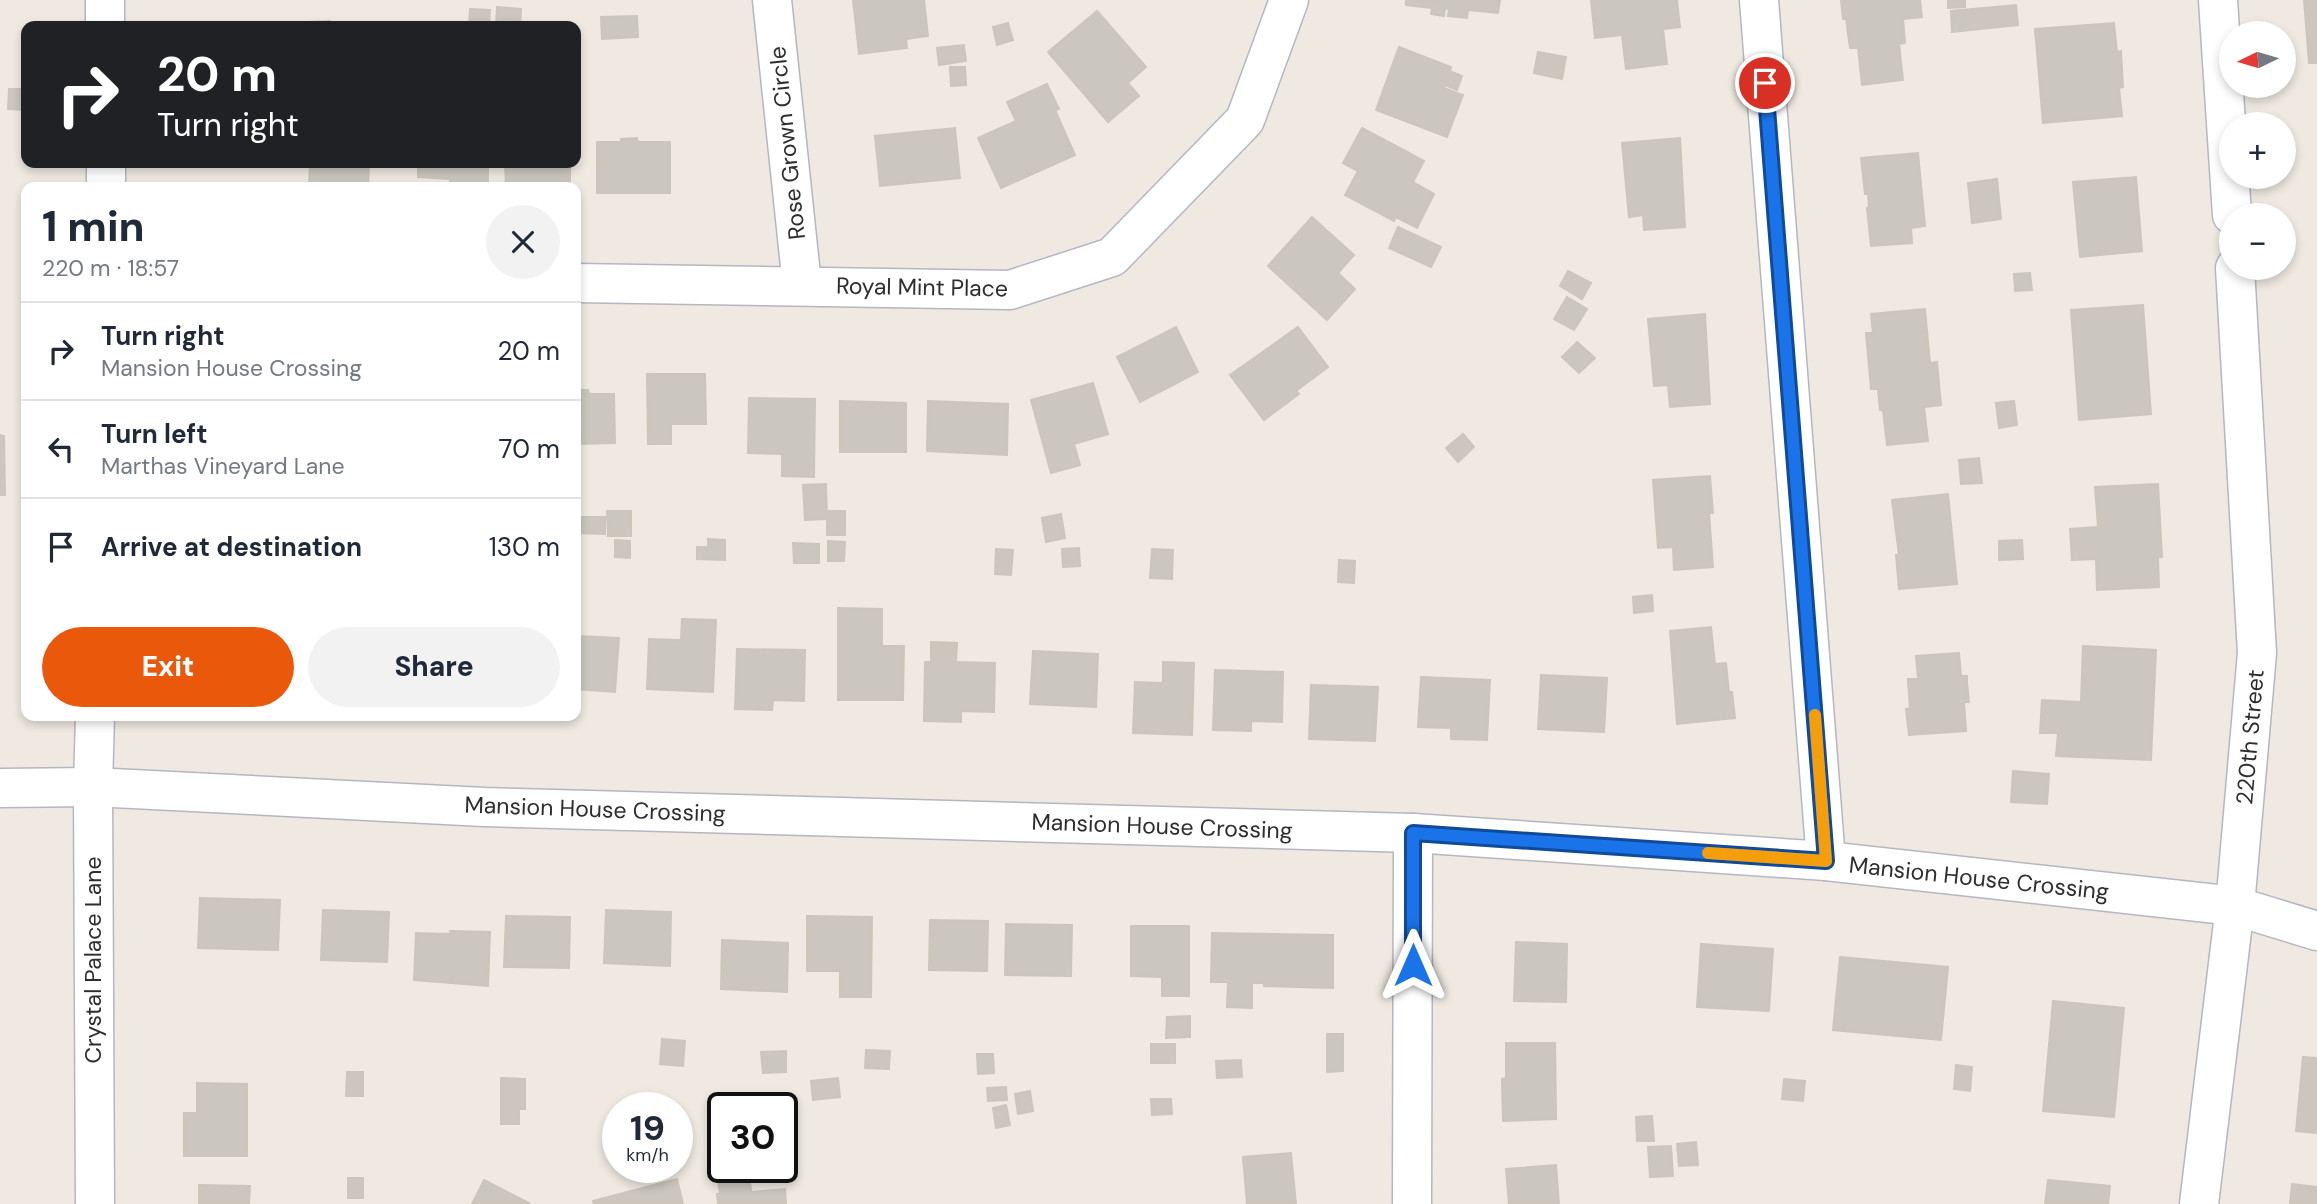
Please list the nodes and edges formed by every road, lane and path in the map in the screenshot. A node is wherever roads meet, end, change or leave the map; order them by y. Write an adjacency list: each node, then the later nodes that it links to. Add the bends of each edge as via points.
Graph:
1 (105, 0): 6 (street)
2 (772, 0): 10 (street, Rose Grown Circle)
3 (1289, 0): 10 (street, Royal Mint Place, via 1245,120 1112,257 1010,290)
4 (1759, 0): 15 (street)
5 (2218, 0): 7 (street)
6 (105, 21)
7 (2231, 203)
8 (2236, 280): 16 (street, 220th Street, via 2257,653)
9 (581, 284): 10 (street, Royal Mint Place)
10 (802, 285)
11 (95, 721): 12 (street, Crystal Palace Lane)
12 (93, 787): 13 (street, Mansion House Crossing); 14 (street, Mansion House Crossing, via 484,807); 18 (street, Crystal Palace Lane)
13 (0, 788)
14 (1413, 833): 15 (street, Mansion House Crossing); 19 (street)
15 (1826, 861): 16 (street, Mansion House Crossing)
16 (2235, 906): 17 (street, Mansion House Crossing); 20 (street, 220th Street)
17 (2317, 931)
18 (95, 1204)
19 (1412, 1204)
20 (2199, 1204)

